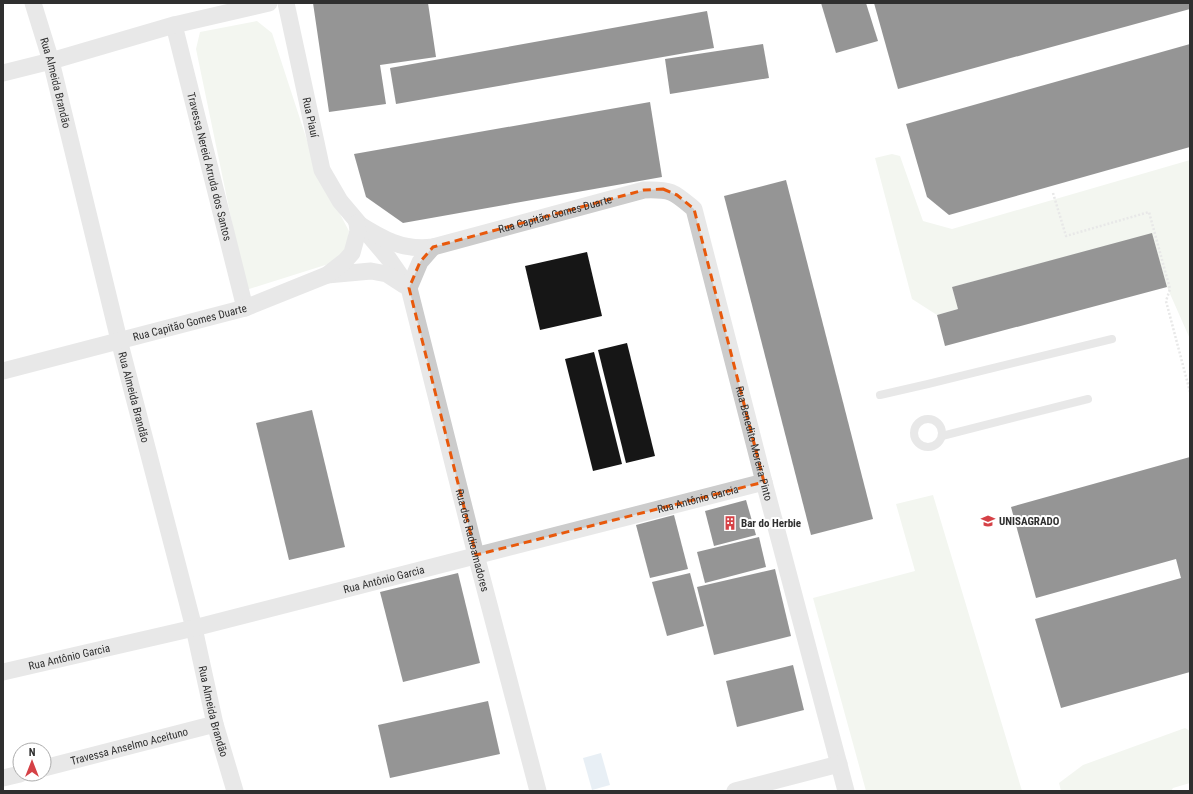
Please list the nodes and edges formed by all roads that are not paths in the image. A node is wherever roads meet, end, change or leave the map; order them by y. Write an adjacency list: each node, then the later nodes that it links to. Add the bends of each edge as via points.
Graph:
1 (33, 3): 5 (street, Rua Almeida Brandão)
2 (269, 3): 4 (street)
3 (286, 3): 8 (street, Rua Piauí, via 322,170 340,201)
4 (174, 25): 5 (street); 12 (street, Travessa Nereid Arruda dos Santos)
5 (51, 61): 6 (street); 14 (street, Rua Almeida Brandão)
6 (3, 73)
7 (677, 195): 9 (street, Rua Capitão Gomes Duarte, via 663,189 644,190); 19 (street, Rua Benedito Moreira Pinto, via 694,209)
8 (358, 223): 9 (street, Rua Capitão Gomes Duarte, via 380,238 403,246); 10 (street, via 352,252); 11 (street, via 389,259)
9 (433, 247): 11 (street, via 420,262)
10 (327, 275): 11 (street, via 371,271 387,274); 12 (street, Rua Capitão Gomes Duarte)
11 (409, 288): 20 (street, Rua dos Radioamadores)
12 (245, 308): 14 (street, Rua Capitão Gomes Duarte)
13 (1112, 339): 16 (lane)
14 (119, 340): 15 (street, Rua Capitão Gomes Duarte); 21 (street, Rua Almeida Brandão)
15 (3, 371)
16 (880, 395)
17 (1088, 399): 18 (lane)
18 (942, 436)
19 (764, 482): 20 (street, Rua Antônio Garcia); 24 (street, Rua Benedito Moreira Pinto)
20 (476, 555): 21 (street, Rua Antônio Garcia); 27 (street, Rua dos Radioamadores)
21 (194, 628): 22 (street, Rua Antônio Garcia); 23 (street, Rua Almeida Brandão)
22 (3, 672)
23 (215, 724): 25 (street, Travessa Anselmo Aceituno); 26 (street, Rua Almeida Brandão)
24 (839, 764): 28 (street); 29 (street, Rua Benedito Moreira Pinto)
25 (52, 766)
26 (235, 791)
27 (538, 791)
28 (735, 791)
29 (846, 791)

